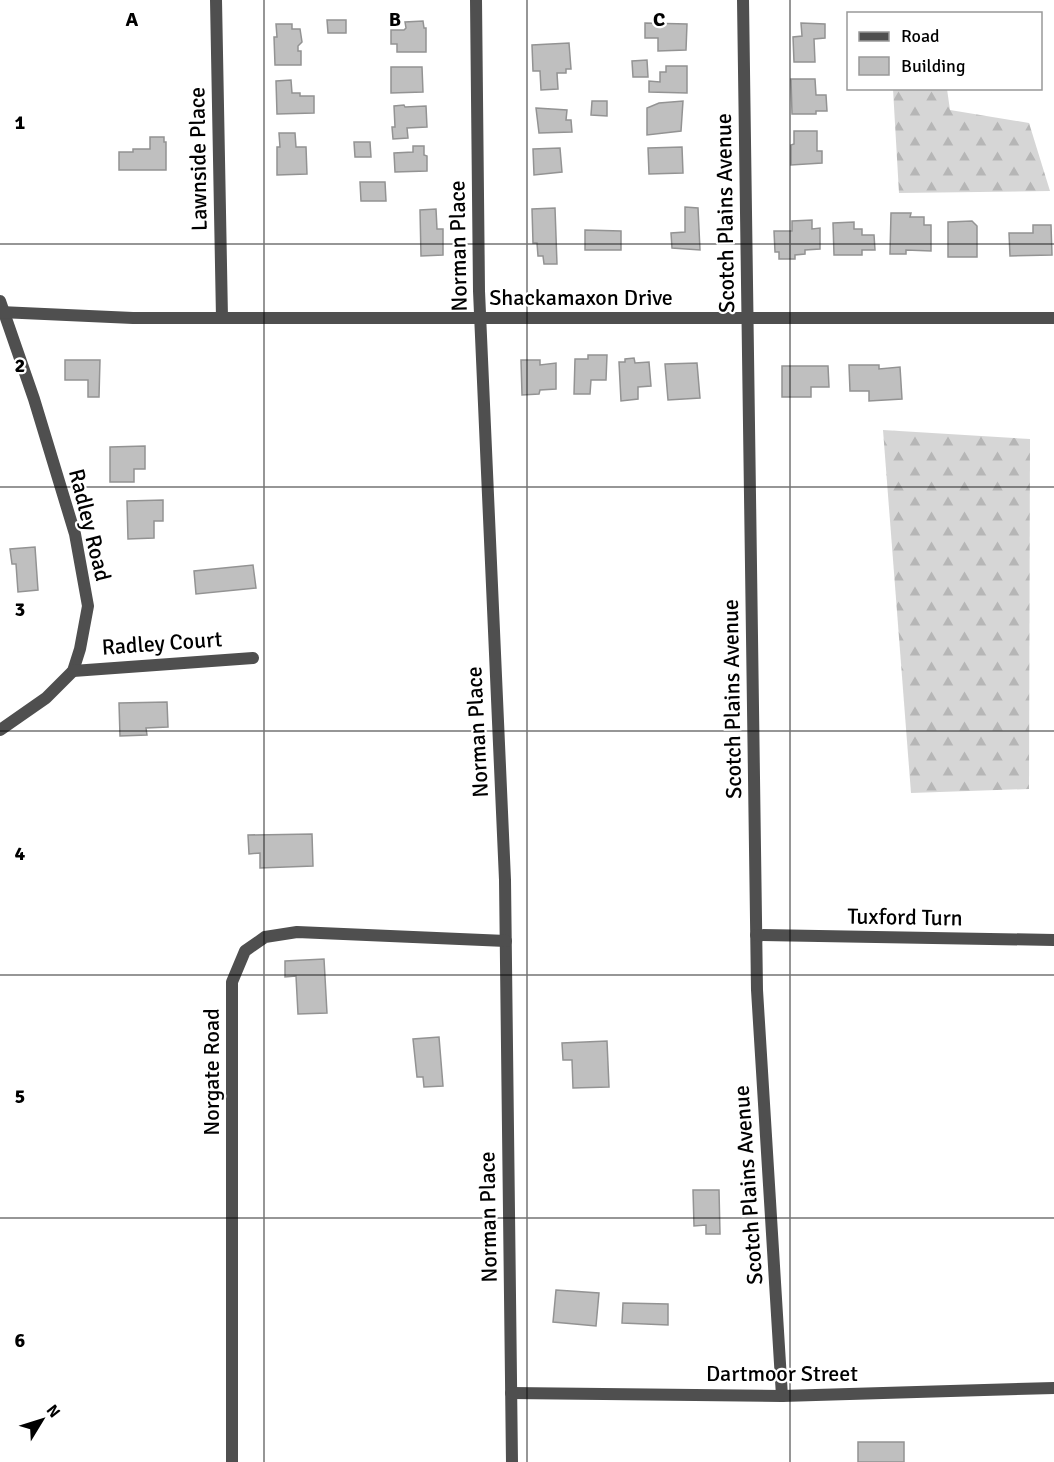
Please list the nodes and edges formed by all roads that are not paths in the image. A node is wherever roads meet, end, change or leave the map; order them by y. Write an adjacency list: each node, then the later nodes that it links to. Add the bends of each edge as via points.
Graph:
1 (216, 0): 5 (street, Lawnside Place)
2 (476, 0): 6 (street, Norman Place)
3 (744, 0): 7 (street, Scotch Plains Avenue)
4 (1, 308): 5 (street, Shackamaxon Drive, via 133,318); 10 (street, Radley Road, via 34,399 75,534 88,606)
5 (222, 318): 6 (street, Shackamaxon Drive)
6 (480, 318): 7 (street, Shackamaxon Drive); 14 (street, Norman Place)
7 (747, 318): 8 (street, Shackamaxon Drive); 12 (street, Scotch Plains Avenue)
8 (1054, 318)
9 (253, 658): 10 (street, Radley Court)
10 (73, 671): 11 (street, Radley Road, via 46,698)
11 (0, 730)
12 (756, 935): 13 (street, Tuxford Turn); 17 (street, Scotch Plains Avenue)
13 (1054, 940)
14 (506, 941): 16 (street, Norman Place); 18 (street, Norgate Road, via 297,932 265,937 245,951 232,982)
15 (1054, 1388): 17 (street, Dartmoor Street)
16 (511, 1393): 17 (street, Dartmoor Street); 19 (street, Norman Place)
17 (782, 1396)
18 (232, 1462)
19 (512, 1462)

